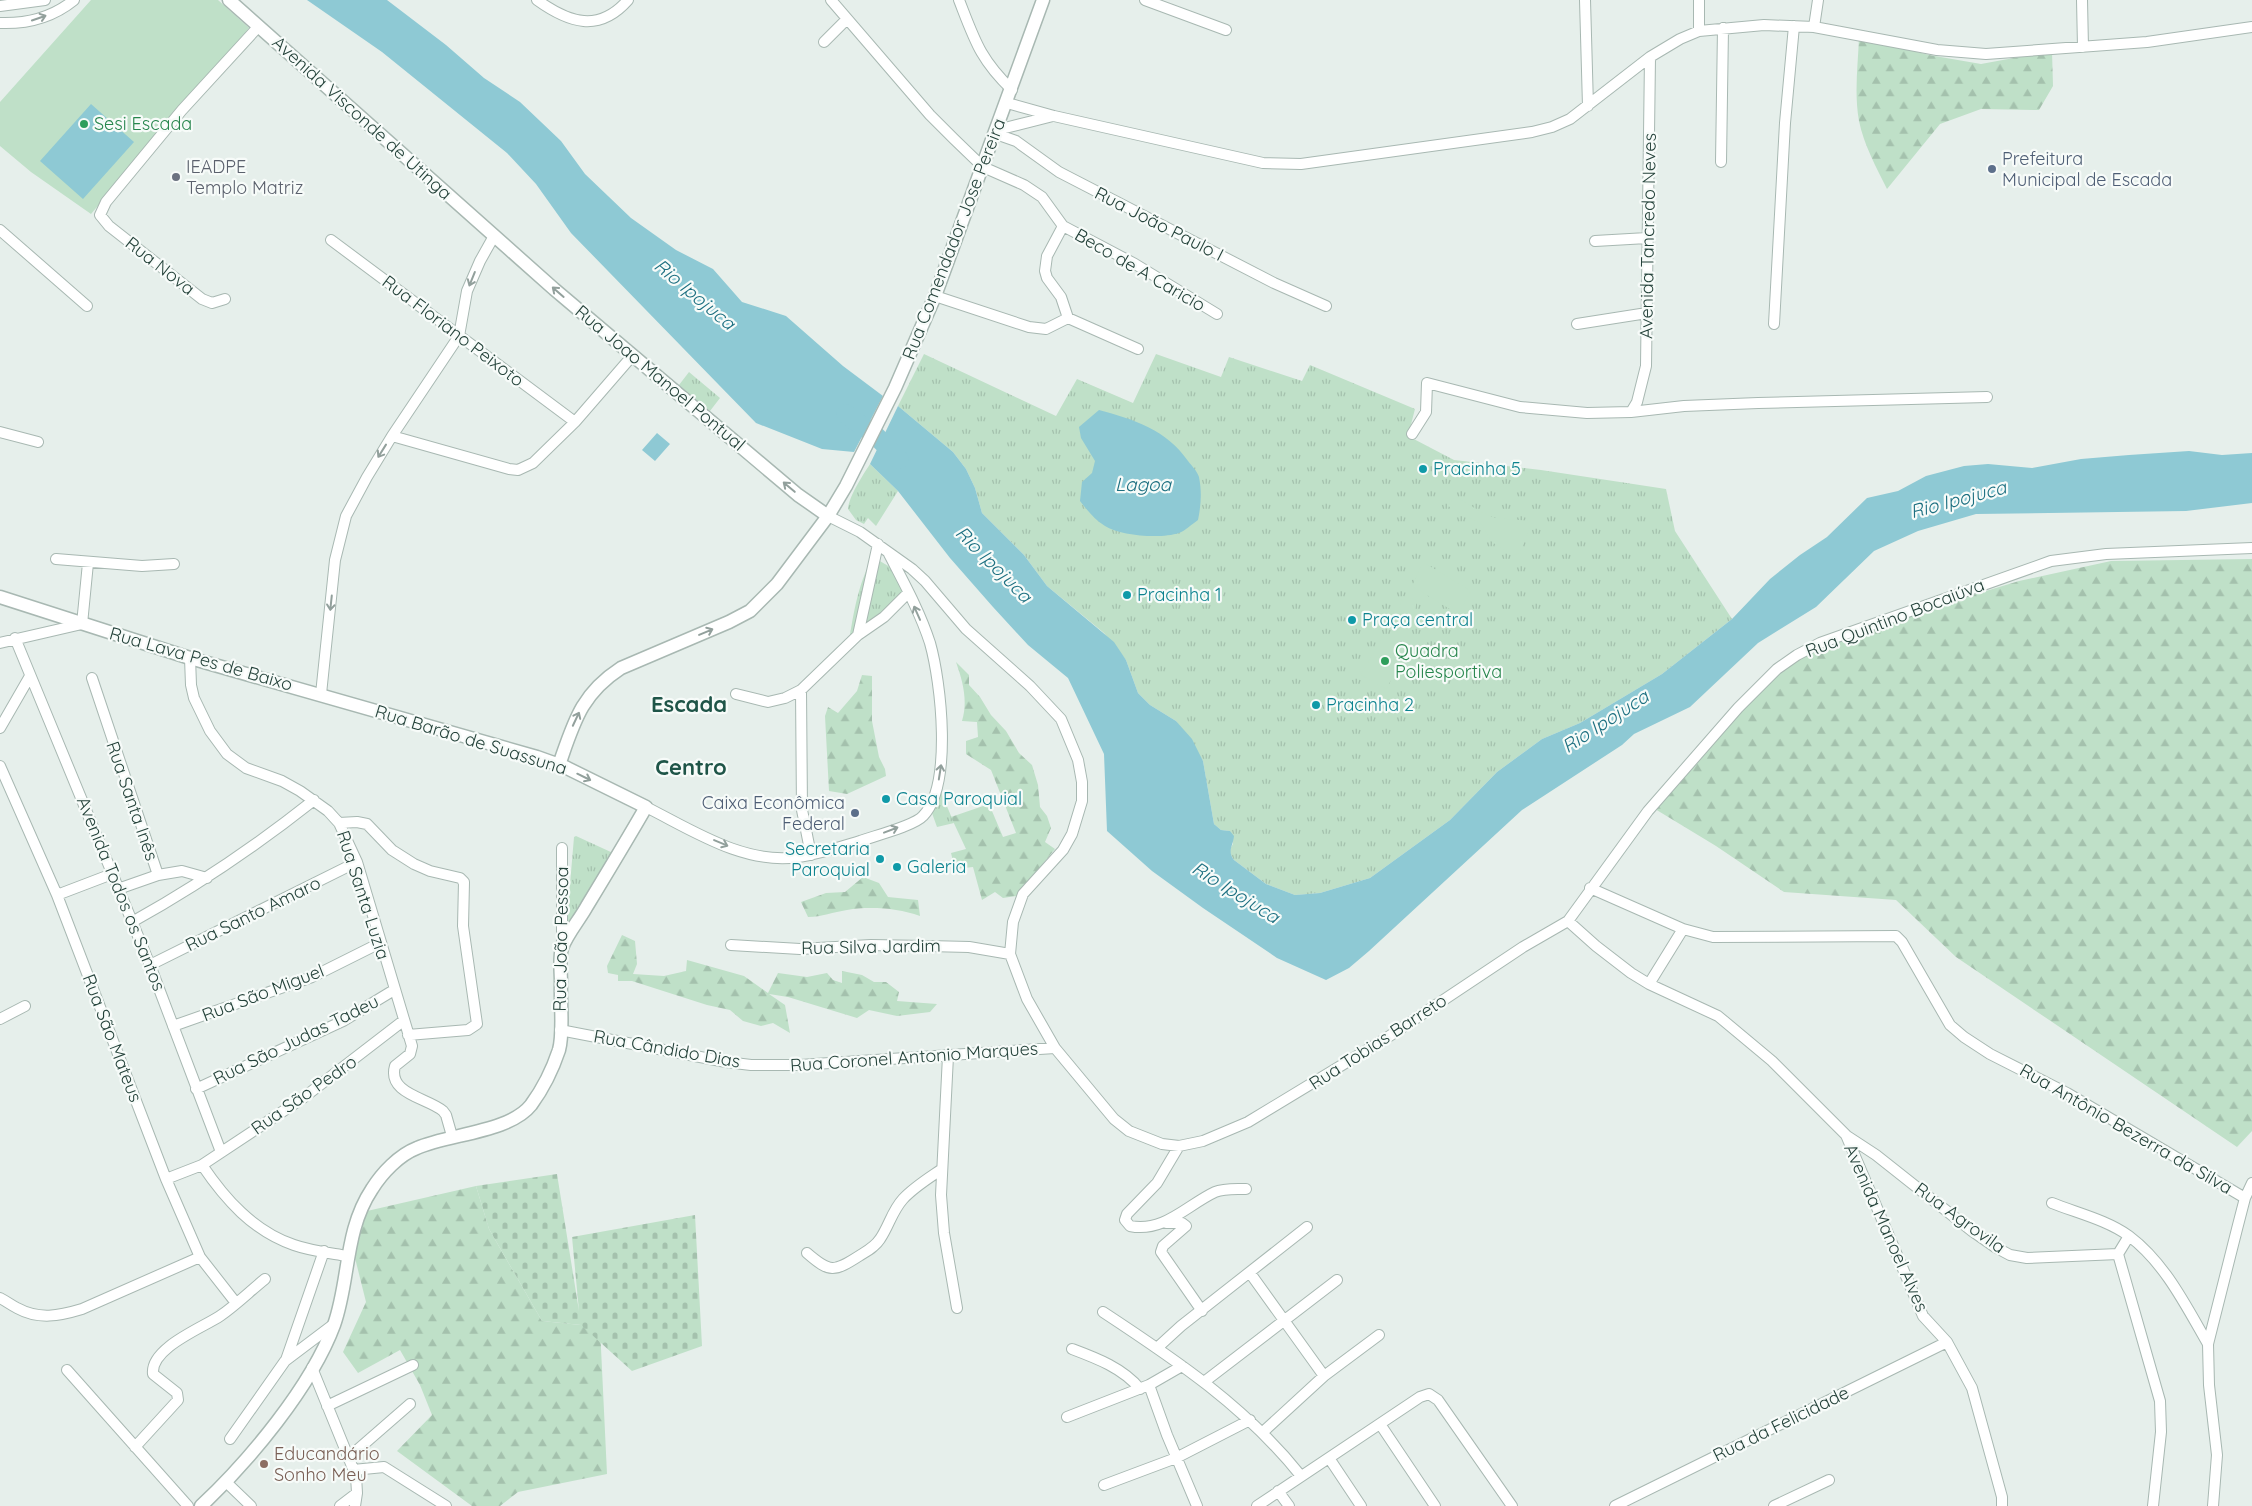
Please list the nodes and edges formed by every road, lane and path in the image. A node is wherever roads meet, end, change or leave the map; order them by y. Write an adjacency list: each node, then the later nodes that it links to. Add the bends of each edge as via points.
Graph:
1 (45, 0): 14 (street)
2 (74, 0): 16 (street, one-way to 2, via 36,20)
3 (229, 0): 17 (street, Avenida Visconde de Utinga)
4 (537, 0): 5 (street, via 559,14 582,22 609,16)
5 (628, 0)
6 (831, 0): 15 (street)
7 (959, 0): 27 (street, via 982,56)
8 (1043, 0): 27 (street, Rua Comendador Jose Pereira)
9 (1145, 0): 22 (street)
10 (1585, 0): 29 (street)
11 (1699, 0): 23 (street)
12 (1818, 0): 19 (street)
13 (2082, 0): 25 (street)
14 (0, 6)
15 (846, 19): 24 (street); 33 (street, via 930,115)
16 (0, 23)
17 (259, 26): 36 (street, Avenida Visconde de Utinga); 41 (street, Rua Nova, via 182,110 106,202 100,215 109,226 192,292 212,303)
18 (1794, 26): 19 (street); 21 (street); 48 (street, via 1784,131)
19 (1814, 27): 25 (street, via 1961,53)
20 (2252, 27): 25 (street)
21 (1723, 28): 23 (street); 32 (street)
22 (1226, 30)
23 (1699, 31): 26 (street)
24 (824, 42)
25 (2084, 47)
26 (1650, 57): 29 (street); 37 (street, Avenida Tancredo Neves)
27 (1012, 90): 28 (street, Rua Comendador Jose Pereira)
28 (1007, 103): 30 (street); 31 (street, Rua Comendador Jose Pereira)
29 (1588, 106): 30 (street, via 1570,119 1532,132 1285,165 1249,160)
30 (1054, 116): 31 (street)
31 (996, 132): 33 (street, Rua Comendador Jose Pereira); 43 (street, Rua João Paulo I, via 1016,141 1059,172)
32 (1721, 162)
33 (983, 167): 34 (street, via 1024,185 1042,197); 40 (street, Rua Comendador Jose Pereira)
34 (1063, 226): 45 (street, Beco de A Caricio, via 1135,264); 46 (street, via 1047,256 1045,271 1061,297)
35 (0, 230): 42 (street)
36 (494, 236): 49 (street, one-way to 49, via 467,291); 51 (street, Rua Joao Manoel Pontual, one-way to 36)
37 (1647, 238): 39 (street); 44 (street, Avenida Tancredo Neves)
38 (331, 240): 49 (street, Rua Floriano Peixoto)
39 (1595, 241)
40 (935, 296): 46 (street, via 1029,327 1046,329); 59 (street, Rua Comendador Jose Pereira, via 895,388)
41 (225, 299)
42 (87, 306)
43 (1326, 306)
44 (1647, 313): 47 (street); 53 (street, Avenida Tancredo Neves, via 1646,366 1637,402)
45 (1217, 314)
46 (1068, 318): 50 (street)
47 (1577, 324)
48 (1774, 324)
49 (460, 336): 54 (street, Rua Floriano Peixoto); 57 (street)
50 (1138, 349)
51 (633, 356): 54 (street); 59 (street, Rua Joao Manoel Pontual, one-way to 51, via 798,495)
52 (1987, 397): 53 (street, via 1684,406)
53 (1631, 412): 56 (street, via 1544,411 1427,383 1426,412)
54 (575, 422): 57 (street, via 533,463 518,470)
55 (0, 432): 58 (street)
56 (1412, 434)
57 (392, 436): 76 (street, one-way to 76, via 355,497 339,537)
58 (38, 442)
59 (828, 516): 60 (street); 79 (street, Rua Comendador Jose Pereira, one-way to 59, via 574,723 592,690 621,668 750,611 777,584)
60 (878, 544): 62 (street); 69 (street)
61 (2252, 548): 90 (street, Rua Quintino Bocaiúva, via 2106,554 2051,561 1820,643 1797,655 1760,685 1648,811)
62 (888, 550): 66 (street); 99 (street, via 925,581 966,629 1036,692 1061,720 1078,760 1082,801 1078,819 1062,850 1023,894 1013,922)
63 (56, 559): 64 (street)
64 (88, 563): 65 (street); 68 (street)
65 (174, 564)
66 (908, 593): 69 (street); 85 (street, one-way to 66, via 913,823 930,807 937,787 942,736 934,663 923,625)
67 (0, 596): 68 (street, Rua Lava Pes de Baixo)
68 (82, 624): 70 (street); 72 (street, Rua Lava Pes de Baixo)
69 (858, 635): 75 (street)
70 (16, 638): 71 (street); 73 (street, Avenida Todos os Santos)
71 (0, 643)
72 (190, 658): 76 (street, Rua Lava Pes de Baixo); 81 (street, Rua Santa Luzia, via 194,698 210,731 227,754 246,768 282,781)
73 (30, 676): 78 (street); 87 (street, Avenida Todos os Santos)
74 (92, 678): 88 (street, Rua Santa Inês)
75 (801, 690): 77 (street, via 768,702); 85 (street, via 802,810)
76 (321, 694): 79 (street, Rua Barão de Suassuna)
77 (736, 694)
78 (0, 728)
79 (559, 765): 82 (street, Rua Barão de Suassuna, one-way to 82)
80 (0, 766): 92 (street, Rua São Mateus)
81 (314, 800): 83 (street, Rua Santa Luzia); 89 (street)
82 (646, 807): 85 (street, one-way to 85, via 722,844 751,854 771,858); 98 (street)
83 (339, 823): 86 (street, Rua Santa Luzia); 108 (street, via 367,824 392,850 414,864 464,882 463,926 478,1019 475,1027 468,1030)
84 (562, 848): 98 (street, Rua João Pessoa)
85 (811, 855)
86 (356, 862): 96 (street, Rua Santa Luzia); 100 (street, Rua Santo Amaro)
87 (112, 874): 91 (street, Avenida Todos os Santos); 92 (street)
88 (158, 875): 89 (street, Rua Santa Inês, via 182,870); 91 (street)
89 (207, 878): 94 (street)
90 (1590, 888): 93 (street, Rua Quintino Bocaiúva); 95 (street)
91 (118, 889): 94 (street, Avenida Todos os Santos)
92 (57, 895): 119 (street, Rua São Mateus)
93 (1568, 920): 101 (street, Avenida Manoel Alves, via 1613,960); 115 (street, Rua Tobias Barreto, via 1293,1096 1224,1133)
94 (132, 922): 100 (street, Avenida Todos os Santos)
95 (1683, 929): 101 (street); 122 (street, Rua Antônio Bezerra da Silva, via 1725,938 1896,936 1950,1025 1990,1054 2067,1093)
96 (380, 943): 102 (street, Rua Santa Luzia); 106 (street, Rua São Miguel, via 312,977)
97 (731, 945): 99 (street, Rua Silva Jardim, via 800,949 871,944 969,948)
98 (562, 948): 107 (street, Rua João Pessoa)
99 (1010, 954): 109 (street, via 1027,1000)
100 (150, 965): 106 (street, Avenida Todos os Santos)
101 (1649, 984): 113 (street, Avenida Manoel Alves, via 1718,1016 1772,1061)
102 (394, 990): 105 (street, Rua Santa Luzia); 112 (street, Rua São Judas Tadeu, via 343,1021)
103 (25, 1006): 104 (street)
104 (0, 1018)
105 (403, 1021): 108 (street, Rua Santa Luzia); 116 (street, Rua São Pedro, via 303,1098)
106 (173, 1026): 112 (street, Avenida Todos os Santos)
107 (560, 1030): 111 (street, Rua Cândido Dias, via 726,1062); 114 (street, Rua João Pessoa, via 559,1049 529,1107 506,1124)
108 (408, 1035): 114 (street, Rua Santa Luzia, via 412,1052 395,1066 396,1082 402,1090 443,1110)
109 (1055, 1048): 110 (street, Rua Coronel Antonio Marques); 115 (street, via 1114,1119 1129,1131 1162,1144)
110 (948, 1056): 111 (street, Rua Coronel Antonio Marques); 118 (street)
111 (774, 1065)
112 (196, 1089): 116 (street, Avenida Todos os Santos)
113 (1846, 1135): 129 (street, Rua Agrovila, via 1972,1231 2010,1255 2027,1258); 143 (street, Avenida Manoel Alves, via 1923,1316)
114 (452, 1136): 130 (street, Rua João Pessoa, via 415,1148 383,1174 355,1222)
115 (1179, 1146): 124 (street, via 1157,1183 1126,1217 1130,1226)
116 (221, 1152): 117 (street, Rua São Pedro)
117 (202, 1165): 119 (street, Rua São Pedro); 127 (street, via 224,1195 249,1220 294,1245)
118 (942, 1169): 128 (street, via 904,1198 874,1246 845,1265 838,1269 823,1266); 137 (street, via 943,1223)
119 (166, 1179): 131 (street, Rua São Mateus)
120 (2252, 1183): 122 (street)
121 (1246, 1189): 124 (street, via 1217,1191)
122 (2245, 1198): 144 (street)
123 (2052, 1203): 126 (street, via 2102,1221)
124 (1166, 1223): 138 (street, via 1186,1226 1163,1246 1161,1252)
125 (1307, 1227): 132 (street)
126 (2129, 1236): 129 (street); 144 (street, via 2156,1262)
127 (324, 1251): 130 (street); 147 (street)
128 (807, 1253)
129 (2118, 1254): 188 (street, via 2160,1402 2161,1432)
130 (347, 1256): 141 (street, Rua João Pessoa)
131 (200, 1257): 135 (street, via 64,1315 31,1315); 136 (street, Rua São Mateus)
132 (1250, 1273): 138 (street); 140 (street)
133 (265, 1279): 136 (street)
134 (1337, 1280): 140 (street)
135 (1, 1297)
136 (236, 1303): 162 (street, via 170,1346 155,1363 153,1374 177,1393 178,1398)
137 (957, 1308)
138 (1202, 1311): 145 (street)
139 (1103, 1312): 145 (street)
140 (1284, 1319): 152 (street); 153 (street)
141 (334, 1324): 147 (street); 150 (street, Rua João Pessoa)
142 (1379, 1335): 152 (street)
143 (1947, 1342): 185 (street, Rua da Felicidade); 187 (street, Avenida Manoel Alves, via 1972,1388)
144 (2208, 1344): 189 (street, via 2217,1455)
145 (1157, 1348): 149 (street)
146 (1072, 1349): 154 (street, via 1097,1359)
147 (285, 1361): 161 (street)
148 (413, 1365): 156 (street)
149 (1182, 1366): 153 (street); 154 (street)
150 (312, 1368): 156 (street); 169 (street, Rua João Pessoa, via 254,1450)
151 (67, 1370): 162 (street)
152 (1324, 1376): 160 (street)
153 (1204, 1382): 158 (street)
154 (1144, 1387): 157 (street); 164 (street)
155 (410, 1404): 163 (street)
156 (327, 1406): 163 (street)
157 (1067, 1417)
158 (1250, 1420): 160 (street); 164 (street)
159 (1380, 1424): 165 (street); 183 (street); 184 (street, via 1424,1395 1434,1396)
160 (1264, 1432): 167 (street)
161 (230, 1439)
162 (135, 1447): 173 (street)
163 (348, 1458): 166 (street)
164 (1176, 1458): 170 (street); 179 (street)
165 (1329, 1458): 167 (street); 182 (street)
166 (353, 1470): 172 (street); 178 (street, via 384,1467)
167 (1301, 1476): 171 (street)
168 (1829, 1480): 186 (street)
169 (226, 1482): 174 (street, Rua João Pessoa); 175 (street)
170 (1104, 1484)
171 (1278, 1491): 180 (street); 181 (street)
172 (358, 1493): 176 (street); 177 (street)
173 (188, 1506)
174 (201, 1506)
175 (251, 1506)
176 (340, 1506)
177 (356, 1506)
178 (446, 1506)
179 (1197, 1506)
180 (1257, 1506)
181 (1289, 1506)
182 (1362, 1506)
183 (1435, 1506)
184 (1512, 1506)
185 (1615, 1506)
186 (1774, 1506)
187 (2002, 1506)
188 (2153, 1506)
189 (2213, 1506)

